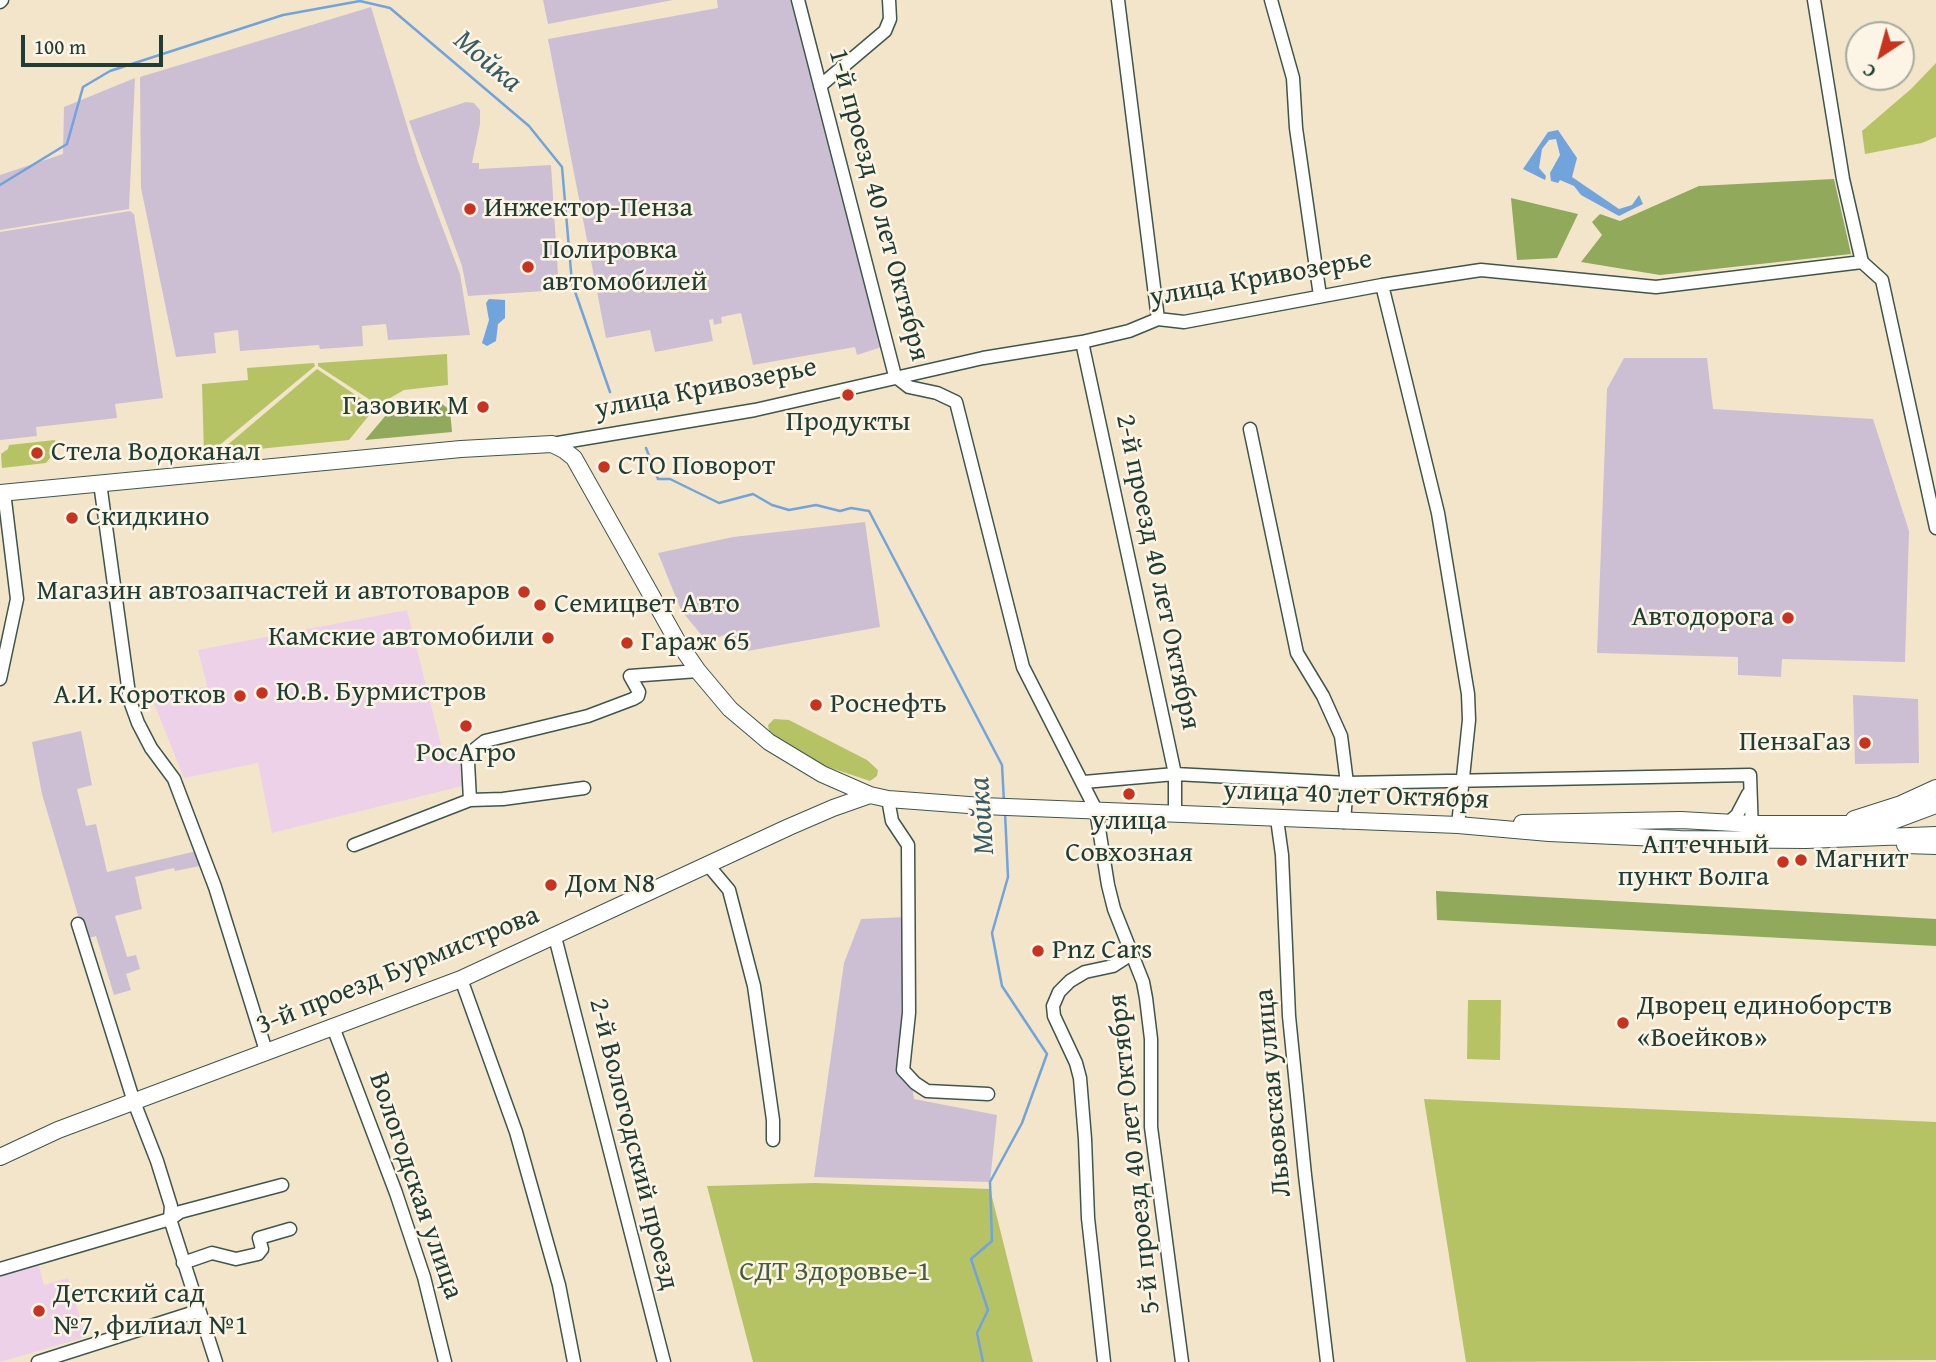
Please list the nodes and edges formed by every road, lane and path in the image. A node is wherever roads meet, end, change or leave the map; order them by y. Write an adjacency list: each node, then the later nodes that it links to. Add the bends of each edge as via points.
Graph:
1 (799, 0): 6 (street, 1-й проезд 40 лет Октября)
2 (888, 0): 6 (street, via 890,19 885,31)
3 (1118, 0): 10 (street)
4 (1271, 0): 9 (street, via 1293,78)
5 (1814, 0): 7 (street, via 1843,179)
6 (820, 86): 12 (street, 1-й проезд 40 лет Октября)
7 (1862, 262): 8 (street, улица Кривозерье, via 1656,287 1481,270); 17 (street, via 1882,280)
8 (1382, 285): 9 (street, улица Кривозерье); 21 (street, via 1438,513 1468,694)
9 (1320, 296): 10 (street, улица Кривозерье, via 1184,322)
10 (1158, 319): 11 (street, улица Кривозерье)
11 (1082, 342): 12 (street, улица Кривозерье); 20 (street, 2-й проезд 40 лет Октября)
12 (895, 376): 14 (street, улица Кривозерье, via 755,410); 22 (street, 1-й проезд 40 лет Октября, via 909,387 956,402 1023,667)
13 (1250, 429): 23 (street, via 1297,653 1341,736)
14 (552, 444): 15 (main road, улица Кривозерье); 18 (main road, улица Кривозерье, via 579,466)
15 (100, 483): 16 (main road, улица Кривозерье); 50 (street, via 130,701 151,748 174,779 215,887)
16 (2, 492): 19 (street, via 17,598)
17 (1936, 528)
18 (698, 671): 27 (main road, улица Кривозерье, via 730,709 769,742 822,774); 29 (street, via 630,676 639,692 633,699 588,716 485,741 468,762)
19 (0, 679)
20 (1175, 774): 22 (street); 23 (street); 32 (street, 2-й проезд 40 лет Октября)
21 (1463, 780): 23 (street); 26 (street, via 1750,775); 37 (street)
22 (1084, 782): 31 (street, 5-й проезд 40 лет Октября)
23 (1347, 783): 34 (street)
24 (584, 788): 29 (street)
25 (1936, 788): 39 (main road)
26 (1749, 790): 35 (street, via 1742,808); 36 (street, via 1756,807); 40 (street)
27 (870, 795): 28 (main road, улица 40 лет Октября); 44 (main road, 3-й проезд Бурмистрова)
28 (888, 799): 31 (main road, улица 40 лет Октября); 51 (street, via 892,821 908,845 909,1013 903,1070 928,1091)
29 (470, 800): 42 (street)
30 (1936, 805): 39 (main road, улица 40 лет Октября, via 1893,821)
31 (1096, 810): 32 (main road, улица 40 лет Октября); 47 (street, 5-й проезд 40 лет Октября, via 1108,885)
32 (1175, 814): 33 (main road, улица 40 лет Октября)
33 (1277, 819): 34 (main road, улица 40 лет Октября); 68 (street, Львовская улица, via 1290,1030)
34 (1344, 822): 37 (main road, улица 40 лет Октября)
35 (1728, 823): 38 (main road, via 1550,821); 40 (main road)
36 (1776, 824): 39 (main road, улица 40 лет Октября); 40 (main road, улица 40 лет Октября)
37 (1458, 825): 38 (main road, улица 40 лет Октября)
38 (1484, 827): 40 (main road, улица 40 лет Октября, via 1549,833)
39 (1840, 831): 40 (main road, улица 40 лет Октября); 41 (main road, улица 40 лет Октября); 43 (main road, улица 40 лет Октября, via 1876,843)
40 (1752, 832)
41 (1936, 835)
42 (354, 845)
43 (1936, 846)
44 (708, 865): 46 (main road, 3-й проезд Бурмистрова); 53 (street, via 729,890 754,986)
45 (78, 924): 52 (street)
46 (555, 937): 48 (main road, 3-й проезд Бурмистрова); 65 (street, 2-й Вологодский проезд)
47 (1130, 955): 66 (street, via 1070,981 1059,992 1053,1011 1079,1071 1087,1218); 67 (street, 5-й проезд 40 лет Октября, via 1143,982 1151,1032 1151,1127)
48 (461, 979): 49 (main road, 3-й проезд Бурмистрова); 64 (street, via 516,1132 559,1285)
49 (334, 1027): 50 (main road, 3-й проезд Бурмистрова); 63 (street, Вологодская улица, via 397,1193)
50 (266, 1051): 52 (main road, 3-й проезд Бурмистрова)
51 (988, 1094)
52 (134, 1102): 54 (main road, 3-й проезд Бурмистрова); 56 (street, via 171,1206)
53 (773, 1140)
54 (0, 1157)
55 (282, 1185): 56 (street, via 180,1212)
56 (170, 1219): 58 (street); 59 (street)
57 (290, 1229): 58 (street, via 259,1238 262,1249 258,1254 236,1259 212,1253)
58 (183, 1263): 60 (street)
59 (0, 1269)
60 (198, 1311): 61 (street); 62 (street)
61 (38, 1362)
62 (216, 1362)
63 (445, 1362)
64 (574, 1362)
65 (664, 1362)
66 (1104, 1362)
67 (1182, 1362)
68 (1328, 1362)

